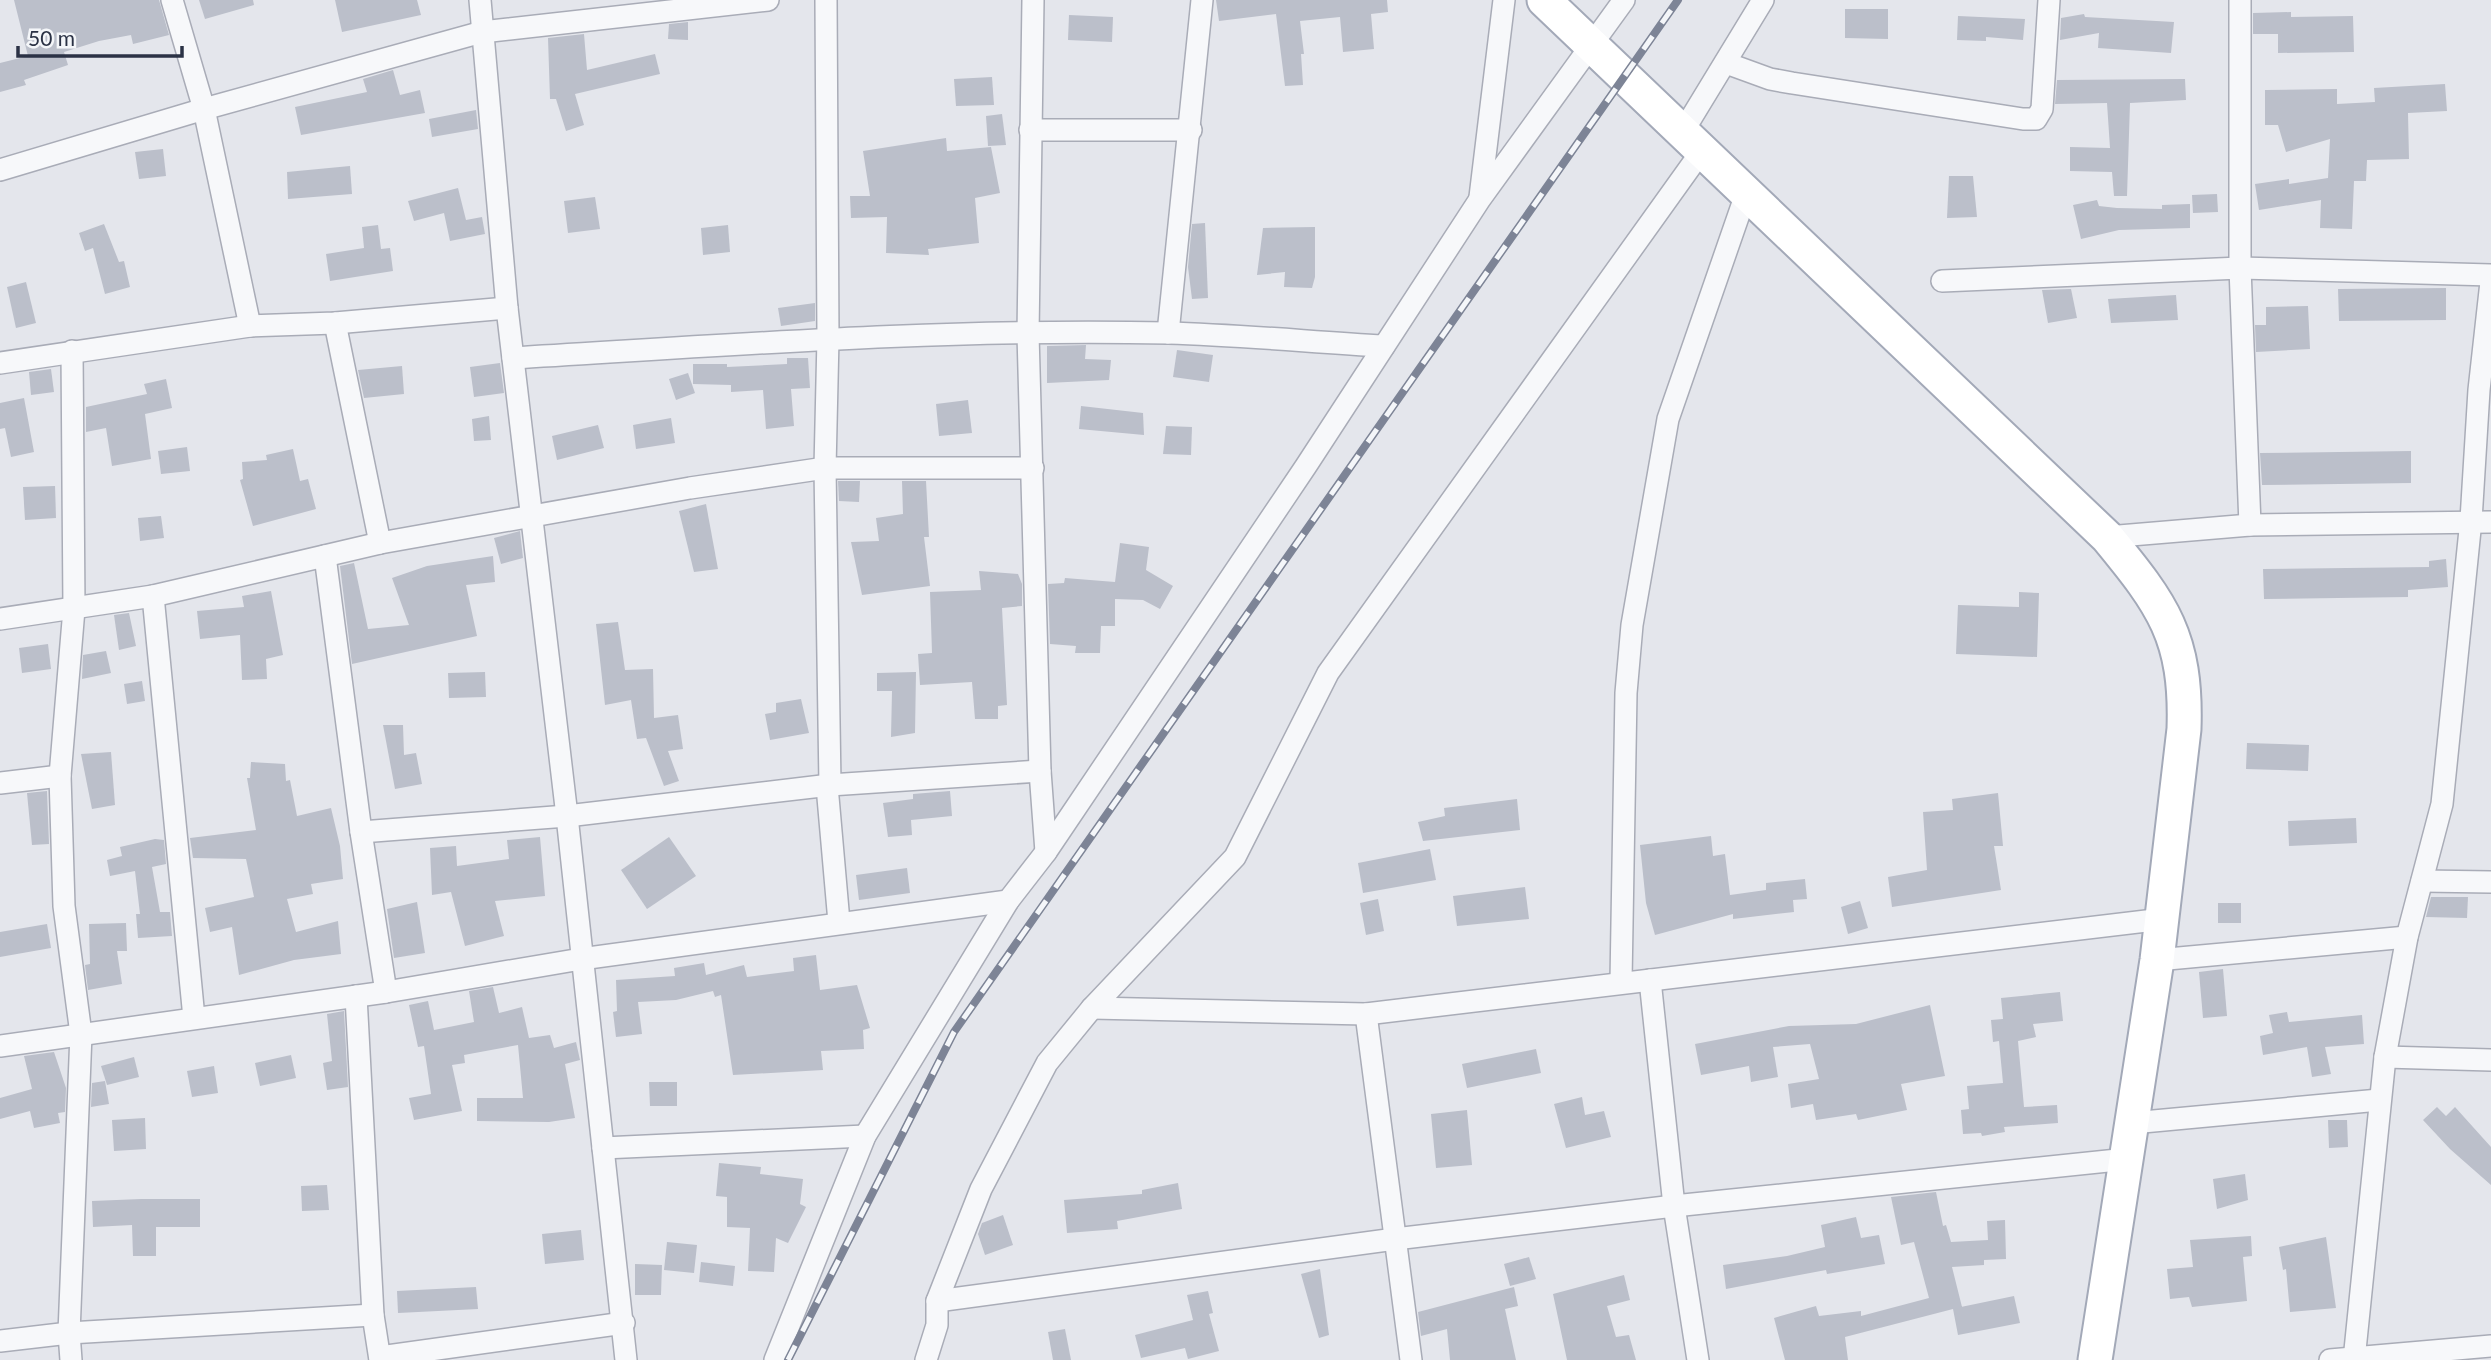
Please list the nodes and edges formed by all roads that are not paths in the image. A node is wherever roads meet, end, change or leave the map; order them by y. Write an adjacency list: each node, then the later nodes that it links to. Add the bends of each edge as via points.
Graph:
1 (172, 0): 16 (street)
2 (480, 0): 13 (street)
3 (768, 0): 13 (street)
4 (826, 0): 32 (street)
5 (1033, 0): 17 (street)
6 (1202, 0): 18 (street)
7 (1504, 0): 22 (street)
8 (1544, 0): 14 (main road)
9 (1624, 0): 14 (street)
10 (1763, 0): 15 (street)
11 (2049, 0): 15 (street, via 2042,109 2036,119 1792,83)
12 (2240, 0): 23 (street)
13 (482, 32): 16 (street); 27 (street)
14 (1591, 47): 19 (main road); 22 (street)
15 (1726, 63): 19 (street)
16 (204, 109): 20 (street); 29 (street)
17 (1030, 130): 18 (street); 31 (street)
18 (1191, 130): 30 (street)
19 (1691, 143): 21 (main road); 68 (street, via 1328,673 1235,858)
20 (0, 170)
21 (1746, 194): 43 (main road); 65 (street, via 1668,419 1632,625 1626,693)
22 (1480, 199): 33 (street)
23 (2240, 268): 24 (street); 25 (street); 42 (street)
24 (2491, 275)
25 (1942, 281)
26 (2491, 282): 37 (street)
27 (507, 308): 28 (street); 35 (street)
28 (335, 323): 29 (street); 44 (street)
29 (250, 326): 34 (street)
30 (1168, 333): 31 (street); 33 (street)
31 (1028, 334): 32 (street); 39 (street)
32 (828, 338): 35 (street); 38 (street)
33 (1384, 346): 55 (street)
34 (72, 351): 36 (street); 47 (street)
35 (513, 358): 40 (street)
36 (0, 363)
37 (2485, 390): 41 (street)
38 (825, 468): 39 (street); 40 (street); 52 (street)
39 (1033, 468): 49 (street)
40 (532, 515): 44 (street); 53 (street)
41 (2481, 521): 42 (street); 56 (street, via 2442,804)
42 (2250, 525): 43 (street)
43 (2107, 537): 59 (main road, via 2154,595 2182,665 2185,729)
44 (380, 543): 45 (street)
45 (325, 556): 46 (street); 54 (street)
46 (153, 596): 47 (street); 70 (street)
47 (74, 610): 48 (street); 50 (street)
48 (0, 619)
49 (1040, 771): 52 (street); 55 (street)
50 (60, 776): 51 (street); 71 (street, via 64,906)
51 (0, 783)
52 (828, 785): 53 (street); 60 (street)
53 (567, 816): 54 (street); 62 (street)
54 (361, 832): 66 (street)
55 (1046, 852): 58 (street)
56 (2422, 881): 57 (street); 61 (street)
57 (2491, 882)
58 (1008, 901): 60 (street); 77 (street)
59 (2163, 919): 63 (main road); 64 (street)
60 (839, 922): 62 (street)
61 (2407, 937): 63 (street); 73 (street)
62 (581, 959): 66 (street); 78 (street)
63 (2157, 960): 76 (main road)
64 (1650, 980): 65 (street); 80 (street)
65 (1621, 981): 69 (street)
66 (386, 992): 67 (street)
67 (356, 996): 70 (street); 83 (street)
68 (1092, 1008): 69 (street); 82 (street, via 1046,1063 981,1189)
69 (1366, 1014): 81 (street)
70 (194, 1018): 71 (street)
71 (81, 1034): 72 (street); 86 (street)
72 (0, 1046)
73 (2385, 1057): 74 (street); 75 (street)
74 (2491, 1060)
75 (2379, 1100): 76 (street); 90 (street)
76 (2132, 1123): 79 (main road)
77 (865, 1136): 78 (street); 93 (street)
78 (603, 1148): 84 (street)
79 (2127, 1159): 80 (street); 98 (main road)
80 (1674, 1206): 81 (street); 97 (street)
81 (1395, 1239): 82 (street); 96 (street)
82 (937, 1301): 85 (street)
83 (373, 1315): 86 (street); 89 (street)
84 (624, 1323): 89 (street); 92 (street)
85 (937, 1325): 94 (street); 95 (street)
86 (69, 1334): 87 (street); 91 (street)
87 (0, 1341)
88 (2491, 1346): 90 (street)
89 (380, 1359)
90 (2354, 1359): 99 (street)
91 (71, 1360)
92 (626, 1360)
93 (775, 1360)
94 (926, 1360)
95 (944, 1360)
96 (1411, 1360)
97 (1698, 1360)
98 (2095, 1360)
99 (2330, 1360)

